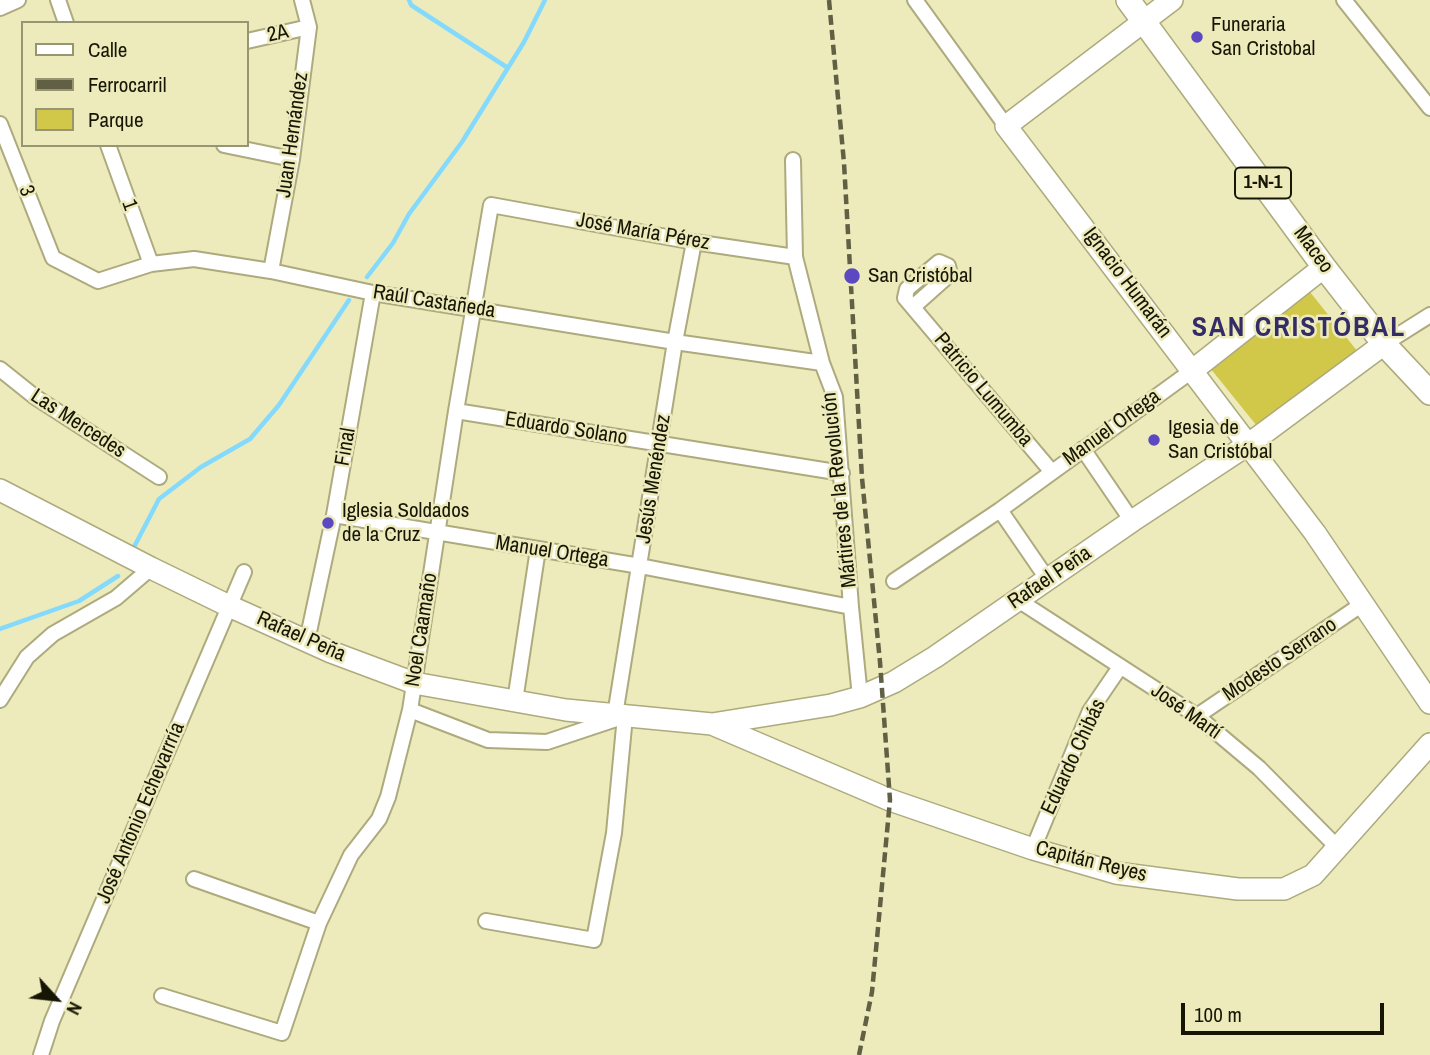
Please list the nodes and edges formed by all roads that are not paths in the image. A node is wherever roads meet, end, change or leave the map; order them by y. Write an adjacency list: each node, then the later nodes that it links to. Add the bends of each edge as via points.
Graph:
1 (18, 0): 8 (street)
2 (58, 0): 10 (street)
3 (302, 0): 11 (street, Juan Hernández)
4 (1128, 0): 9 (main road, Maceo / 1-N-1)
5 (1172, 0): 9 (street)
6 (1344, 0): 13 (street)
7 (917, 1): 15 (street, Ignacio Humarán)
8 (0, 8)
9 (1144, 20): 15 (street); 26 (main road, Maceo / 1-N-1)
10 (65, 21)
11 (309, 27): 12 (street, 2A); 19 (street, Juan Hernández)
12 (248, 41)
13 (1430, 108)
14 (0, 124): 18 (street, 3)
15 (1006, 125): 36 (street, Ignacio Humarán)
16 (109, 147): 25 (street, 1)
17 (234, 147): 19 (street)
18 (11, 148): 24 (street, 3)
19 (292, 159): 27 (street, Juan Hernández)
20 (793, 160): 23 (street, Mártires de la Revolución)
21 (491, 205): 22 (street, José María Pérez); 30 (street, Noel Caamaño)
22 (694, 242): 23 (street, José María Pérez); 32 (street, Jesús Menéndez)
23 (795, 257): 34 (street, Mártires de la Revolución)
24 (53, 258): 25 (street, Raúl Castañeda, via 98,281)
25 (151, 264): 27 (street, Raúl Castañeda, via 194,259)
26 (1324, 267): 33 (main road, Maceo / 1-N-1); 36 (street, Manuel Ortega)
27 (271, 271): 28 (street, Raúl Castañeda)
28 (373, 293): 30 (street, Raúl Castañeda); 47 (street, Final)
29 (913, 307): 42 (street, Patricio Lumumba)
30 (473, 309): 32 (street, Raúl Castañeda); 38 (street, Noel Caamaño)
31 (1430, 315): 33 (street, Rafael Peña)
32 (675, 342): 34 (street, Raúl Castañeda); 39 (street, Jesús Menéndez)
33 (1384, 344): 37 (main road, Maceo / 1-N-1); 40 (street, Rafael Peña)
34 (822, 363): 43 (street, Mártires de la Revolución, via 835,397)
35 (0, 369): 44 (street, Las Mercedes)
36 (1193, 370): 40 (street, Ignacio Humarán); 41 (street, Manuel Ortega)
37 (1430, 393)
38 (456, 411): 39 (street, Eduardo Solano); 49 (street, Noel Caamaño)
39 (660, 444): 43 (street, Eduardo Solano); 51 (street, Jesús Menéndez)
40 (1249, 444): 48 (street, Rafael Peña); 57 (street, Ignacio Humarán)
41 (1083, 449): 42 (street, Manuel Ortega); 48 (street)
42 (1052, 472): 46 (street, Manuel Ortega)
43 (842, 473): 59 (street, Mártires de la Revolución)
44 (159, 477)
45 (0, 490): 52 (street, Rafael Peña)
46 (1000, 510): 54 (street); 55 (street, Manuel Ortega)
47 (334, 515): 49 (street, Manuel Ortega); 60 (street, Final)
48 (1132, 521): 54 (street, Rafael Peña)
49 (437, 533): 50 (street, Manuel Ortega); 62 (street, Noel Caamaño)
50 (538, 549): 51 (street, Manuel Ortega); 65 (street)
51 (640, 566): 59 (street, Manuel Ortega); 68 (street, Jesús Menéndez)
52 (151, 568): 58 (street, Rafael Peña); 64 (street, via 117,598 53,634 27,657)
53 (244, 572): 58 (street, José Antonio Echevarrría)
54 (1048, 580): 56 (street, Rafael Peña)
55 (894, 581)
56 (1018, 600): 61 (street, José Martí); 63 (street, Rafael Peña, via 935,657)
57 (1364, 603): 66 (street, Ignacio Humarán); 69 (street, Modesto Serrano)
58 (229, 606): 60 (street, Rafael Peña); 78 (street, José Antonio Echevarrría)
59 (851, 607): 63 (street, Mártires de la Revolución)
60 (307, 641): 62 (street, Rafael Peña)
61 (1120, 667): 69 (street, José Martí); 73 (street, Eduardo Chibás, via 1090,711)
62 (414, 683): 65 (street, Rafael Peña); 67 (street, Noel Caamaño)
63 (860, 697): 70 (street, Rafael Peña)
64 (0, 700)
65 (515, 701): 68 (street, Rafael Peña)
66 (1430, 703)
67 (410, 710): 68 (street, Rafael Peña, via 488,740 547,742); 76 (street, Noel Caamaño, via 379,819 351,855)
68 (620, 716): 70 (street, Rafael Peña); 75 (street, Jesús Menéndez, via 614,833 594,940)
69 (1196, 716): 72 (street, José Martí, via 1259,768)
70 (712, 724): 73 (street, Capitán Reyes, via 890,800)
71 (1430, 744): 72 (street, Capitán Reyes)
72 (1337, 847): 73 (street, Capitán Reyes, via 1313,875 1284,889 1238,889 1116,873)
73 (1032, 849)
74 (194, 879): 76 (street)
75 (486, 921)
76 (319, 923): 77 (street, Noel Caamaño, via 282,1033)
77 (162, 996)
78 (41, 1055)

